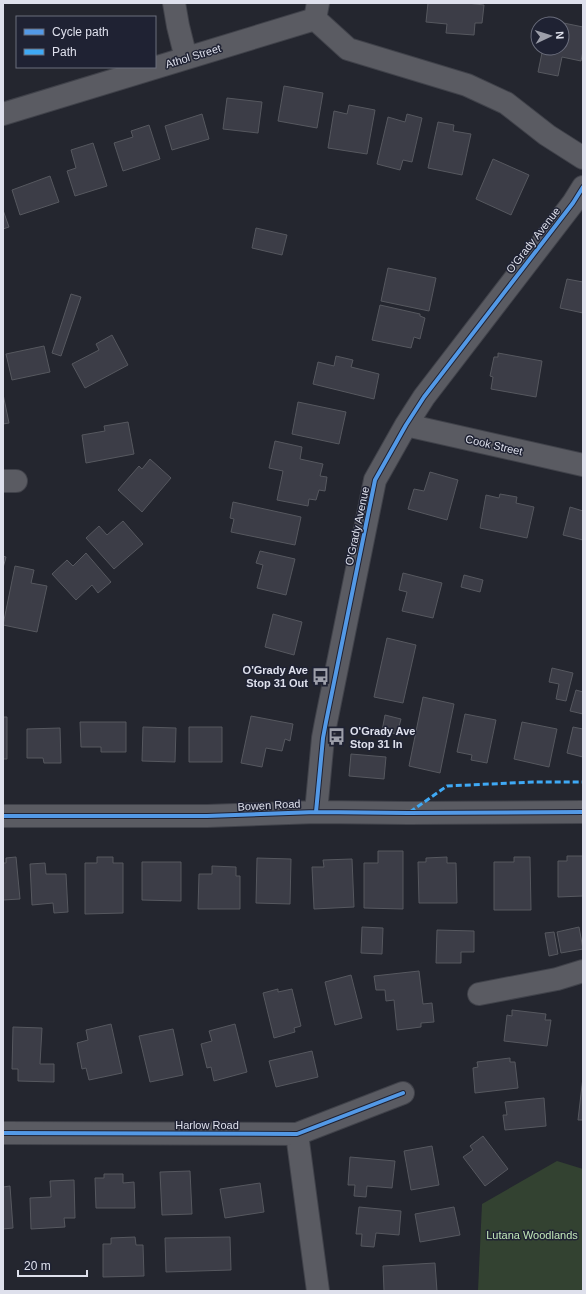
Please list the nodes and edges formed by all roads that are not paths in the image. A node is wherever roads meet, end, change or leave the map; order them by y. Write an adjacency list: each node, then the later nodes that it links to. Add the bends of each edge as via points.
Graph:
1 (174, 3): 3 (street)
2 (317, 11): 3 (street, Athol Street); 7 (street, via 348,49 467,85 506,103 547,135)
3 (186, 58): 4 (street, Athol Street)
4 (156, 67)
5 (153, 68): 6 (street, Athol Street)
6 (3, 114)
7 (583, 158)
8 (583, 187): 9 (street, O'Grady Avenue, via 424,397)
9 (406, 425): 10 (street, Cook Street); 11 (street, O'Grady Avenue, via 376,480 324,730)
10 (583, 465)
11 (316, 812): 12 (street, Bowen Road); 13 (street, Bowen Road, via 207,816)
12 (583, 812)
13 (3, 816)
14 (583, 971): 15 (street, via 557,979)
15 (478, 994)
16 (403, 1093): 18 (street, Harlow Road)
17 (3, 1133): 18 (street, Harlow Road)
18 (297, 1134): 19 (street)
19 (318, 1291)

